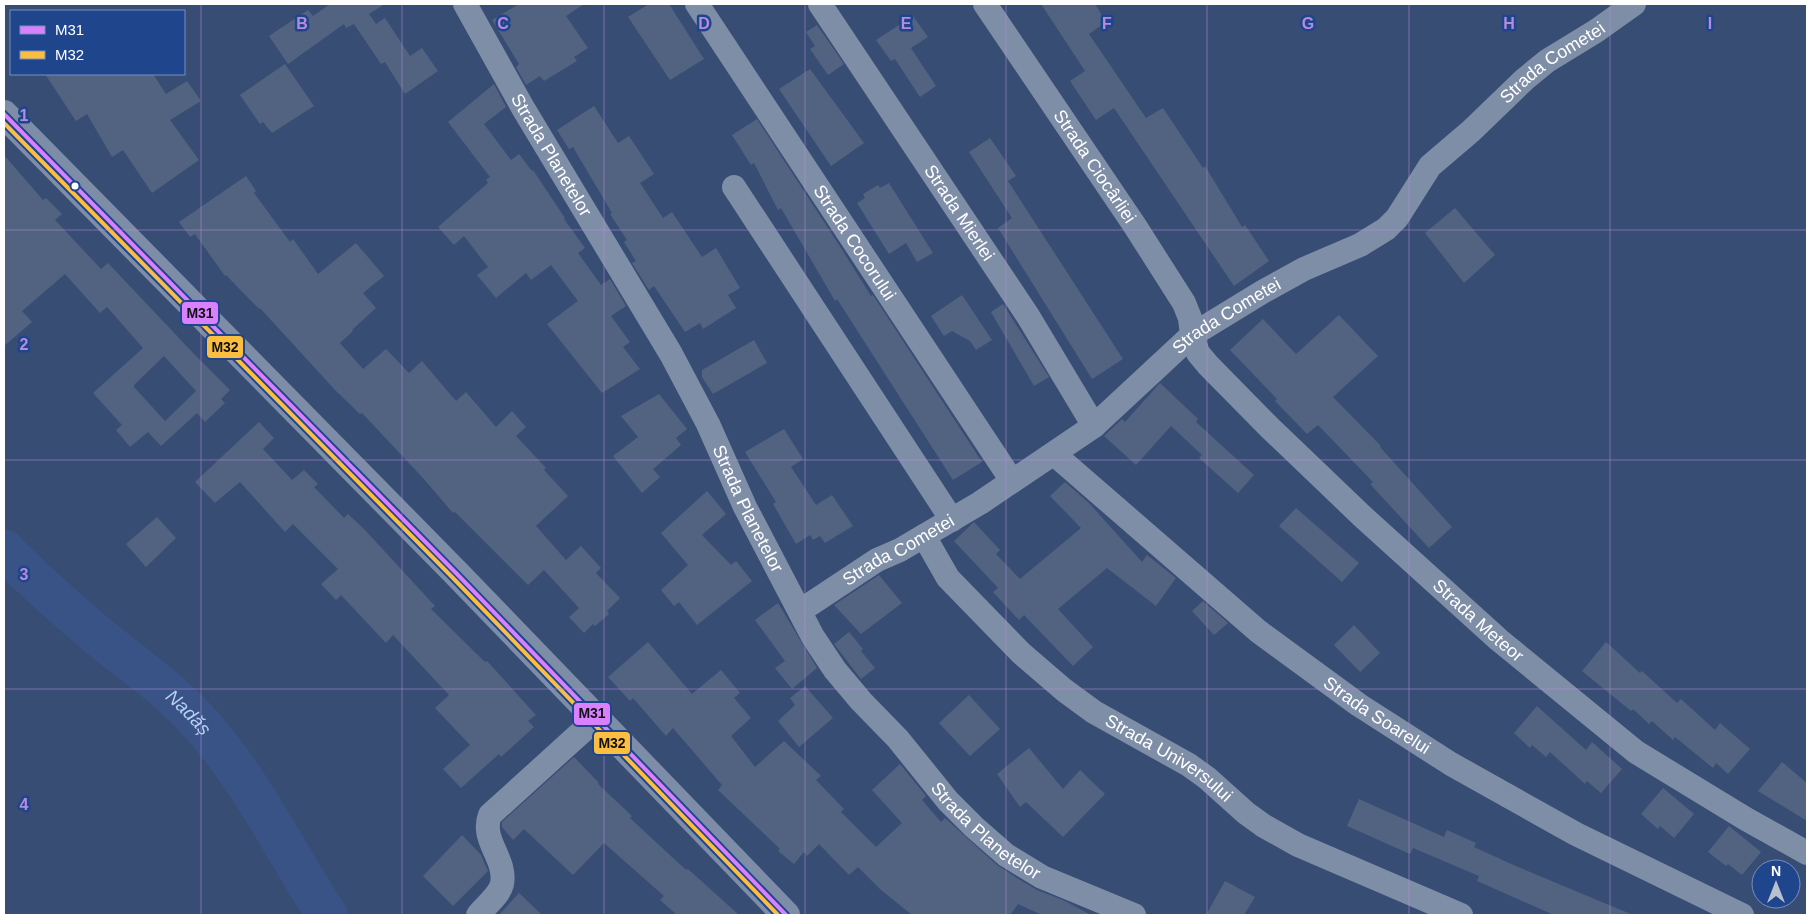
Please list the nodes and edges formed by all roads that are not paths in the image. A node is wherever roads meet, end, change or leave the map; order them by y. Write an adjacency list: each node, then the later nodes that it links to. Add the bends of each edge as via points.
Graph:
1 (465, 4): 14 (street, Strada Planetelor, via 523,108 670,354)
2 (697, 4): 11 (street, Strada Cocorului)
3 (820, 4): 9 (street, Strada Mierlei, via 1028,316)
4 (985, 4): 8 (street, Strada Ciocârliei, via 1184,303)
5 (1634, 4): 8 (street, Strada Cometei, via 1525,79 1471,132 1430,166 1386,230 1304,269)
6 (4, 114): 15 (main road)
7 (734, 187): 12 (street)
8 (1192, 336): 9 (street, Strada Cometei); 16 (street, Strada Meteor, via 1198,353 1208,365 1270,428 1498,640 1636,752)
9 (1094, 426): 10 (street, Strada Cometei)
10 (1054, 454): 11 (street, Strada Cometei); 21 (street, Strada Soarelui, via 1258,631 1360,705 1451,764 1576,834)
11 (1012, 481): 12 (street, Strada Cometei)
12 (952, 520): 13 (street, Strada Cometei)
13 (924, 536): 14 (street, Strada Cometei, via 877,560); 20 (street, Strada Universului, via 948,578 1021,653 1094,712 1189,765 1246,813 1298,845)
14 (800, 611): 19 (street, Strada Planetelor, via 813,637 860,701 898,739 974,828 1006,855 1042,877)
15 (597, 718): 17 (street, via 490,814 487,830 500,864 502,883); 18 (main road)
16 (1807, 853)
17 (478, 915)
18 (786, 915)
19 (1134, 915)
20 (1461, 915)
21 (1742, 915)

